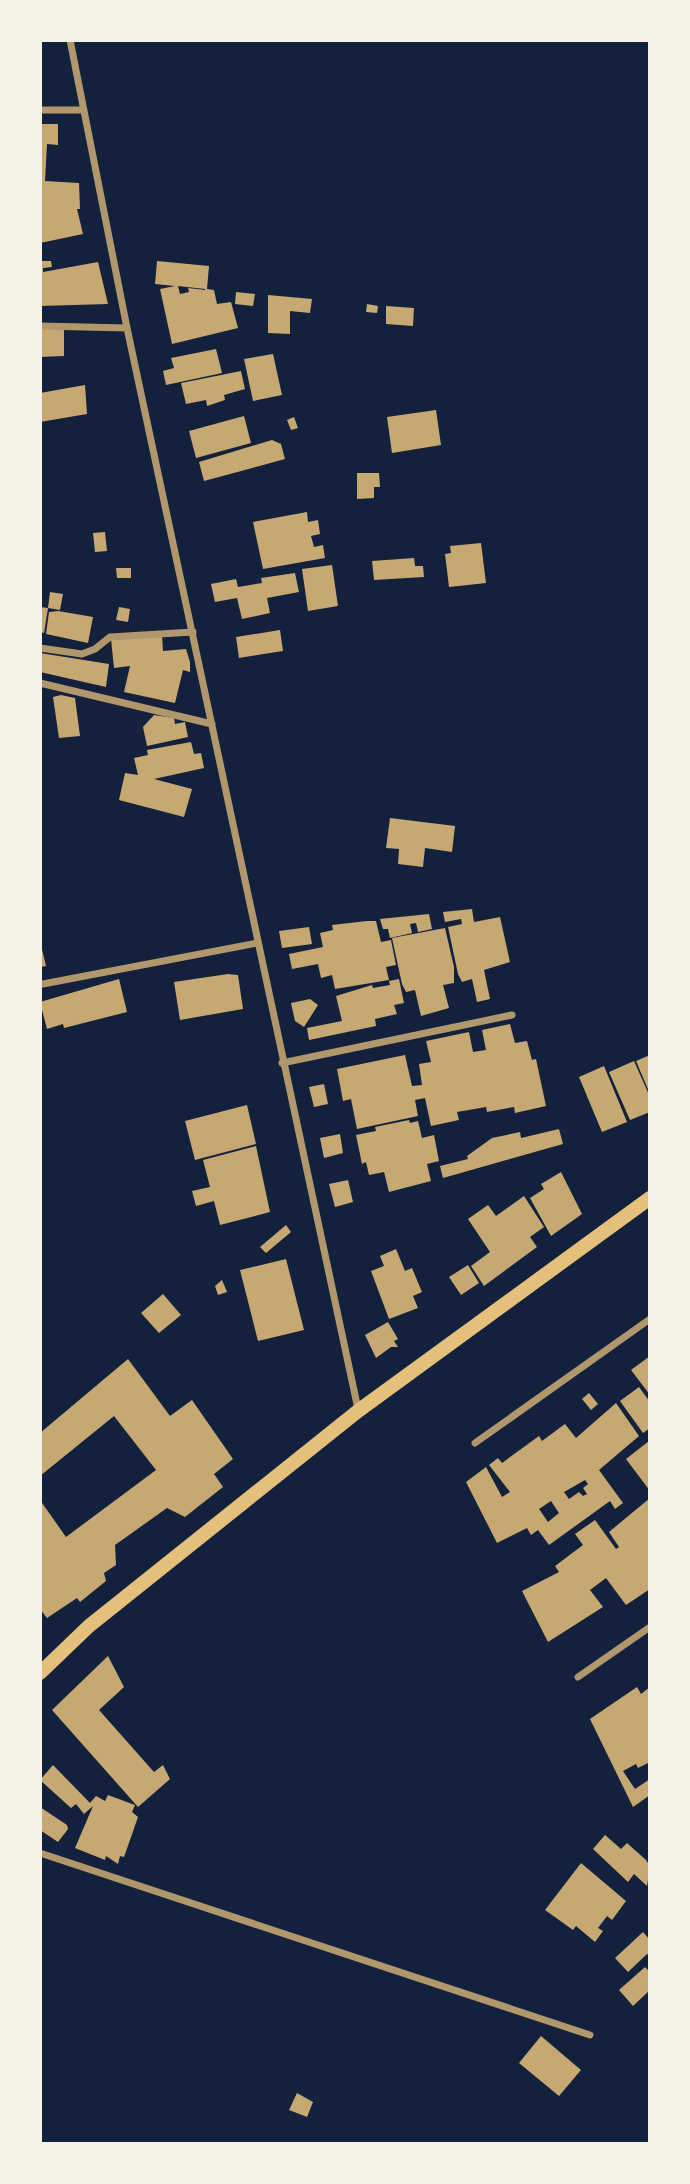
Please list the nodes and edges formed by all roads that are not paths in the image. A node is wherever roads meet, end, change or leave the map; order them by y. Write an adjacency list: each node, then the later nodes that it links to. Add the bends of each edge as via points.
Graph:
1 (70, 40): 3 (street)
2 (40, 110): 3 (street)
3 (82, 110): 5 (street)
4 (40, 326): 5 (street)
5 (127, 328): 6 (street)
6 (193, 632): 7 (street, via 110,637 82,654); 9 (street)
7 (40, 648)
8 (40, 683): 9 (street)
9 (212, 724): 10 (street)
10 (257, 943): 11 (street); 13 (street)
11 (43, 984)
12 (512, 1015): 13 (street)
13 (282, 1063): 16 (street)
14 (650, 1198): 16 (main road)
15 (650, 1319): 17 (street)
16 (358, 1411): 19 (main road, via 99,1618)
17 (475, 1443)
18 (650, 1627): 20 (street)
19 (40, 1673)
20 (578, 1677)
21 (40, 1853): 22 (street)
22 (590, 2035)

